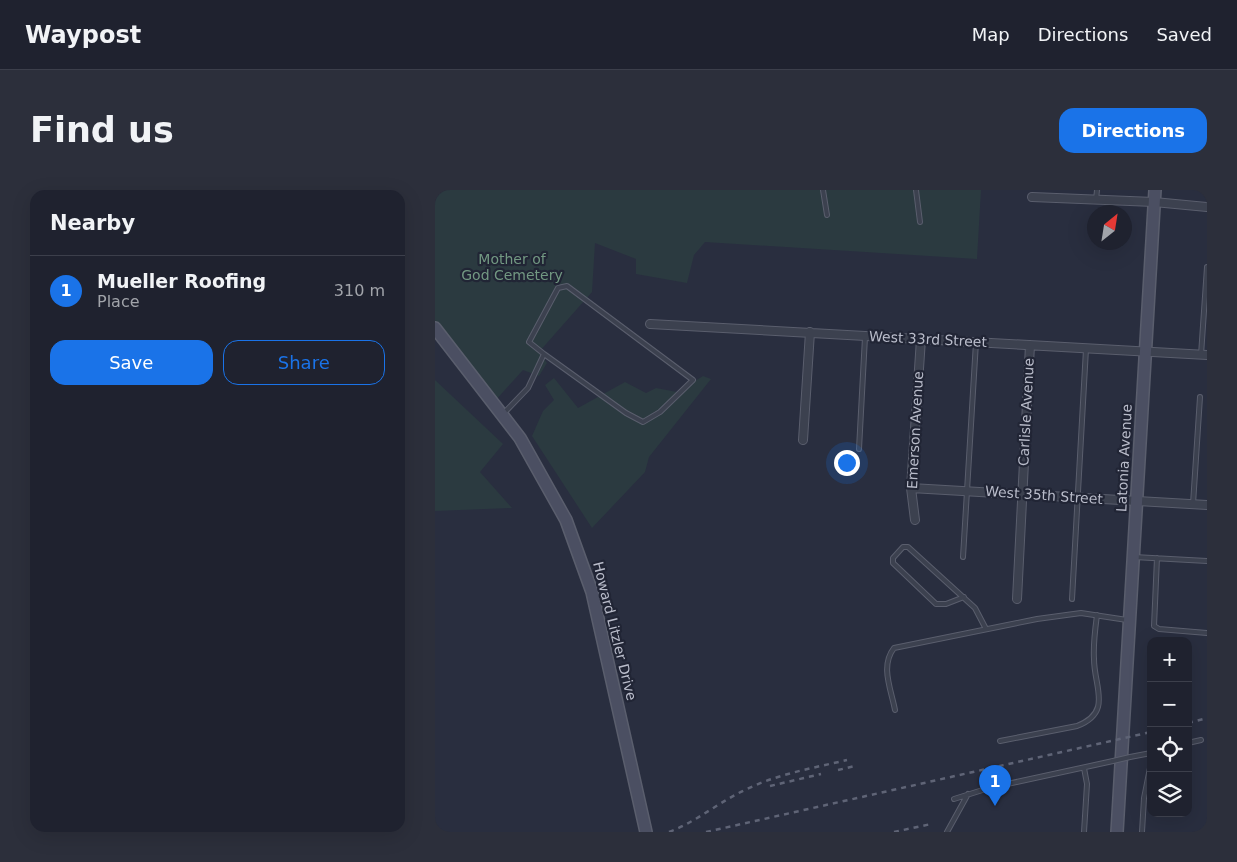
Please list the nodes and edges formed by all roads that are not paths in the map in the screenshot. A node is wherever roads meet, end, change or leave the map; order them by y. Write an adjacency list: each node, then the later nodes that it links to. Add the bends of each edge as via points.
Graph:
1 (823, 190): 9 (lane)
2 (916, 190): 10 (lane)
3 (1097, 190): 6 (lane)
4 (1155, 190): 7 (street, Latonia Avenue)
5 (1032, 197): 6 (street)
6 (1095, 200): 7 (street)
7 (1154, 202): 8 (street); 20 (street, Latonia Avenue)
8 (1207, 207)
9 (827, 215)
10 (920, 222)
11 (1207, 267): 22 (lane)
12 (650, 324): 14 (street, West 33rd Street)
13 (435, 328): 24 (street, Howard Litzler Drive)
14 (810, 332): 15 (street, West 33rd Street); 25 (street)
15 (865, 336): 16 (street, West 33rd Street); 26 (lane)
16 (921, 339): 17 (street, West 33rd Street); 27 (street, Emerson Avenue)
17 (976, 342): 18 (street, West 33rd Street); 28 (lane)
18 (1030, 345): 19 (street, West 33rd Street); 29 (street, Carlisle Avenue)
19 (1086, 348): 20 (street, West 33rd Street); 30 (lane)
20 (1145, 352): 22 (street, West 33rd Street); 31 (street, Latonia Avenue)
21 (544, 354): 21 (lane, via 643,422 660,412 693,380 567,286 558,288 529,342); 24 (lane, via 528,388)
22 (1204, 355)
23 (1200, 397): 32 (lane)
24 (503, 414): 55 (street, Howard Litzler Drive, via 529,450 554,494 581,557 603,637)
25 (803, 440)
26 (859, 449)
27 (911, 488): 28 (street, West 35th Street); 34 (street, Emerson Avenue)
28 (967, 490): 29 (street, West 35th Street); 35 (lane)
29 (1022, 492): 30 (street, West 35th Street); 40 (street, Carlisle Avenue)
30 (1079, 497): 31 (street, West 35th Street); 41 (lane)
31 (1137, 500): 32 (street, West 35th Street); 36 (street, Latonia Avenue)
32 (1193, 504): 33 (street, West 35th Street)
33 (1207, 505)
34 (915, 520)
35 (963, 557)
36 (1134, 557): 37 (lane); 43 (street, Latonia Avenue)
37 (1157, 558): 38 (lane); 45 (lane, via 1154,626)
38 (1207, 561)
39 (963, 597): 39 (lane, via 908,547 903,547 893,558 893,563 937,604); 44 (lane, via 975,608)
40 (1017, 599)
41 (1072, 599)
42 (1097, 615): 43 (lane); 44 (lane, via 1081,613); 48 (lane, via 1094,660 1100,702 1093,715 1077,726)
43 (1129, 620): 58 (street, Latonia Avenue)
44 (986, 629): 46 (lane, via 894,648 885,665)
45 (1207, 632)
46 (895, 710)
47 (1201, 740): 49 (lane)
48 (1000, 741)
49 (1192, 742)
50 (1147, 754): 51 (lane, bridge)
51 (1084, 768): 53 (lane); 57 (lane, via 1087,784)
52 (1149, 772): 59 (lane)
53 (968, 794): 54 (lane); 56 (lane)
54 (954, 799)
55 (647, 832)
56 (947, 832)
57 (1084, 832)
58 (1117, 832)
59 (1142, 832)

